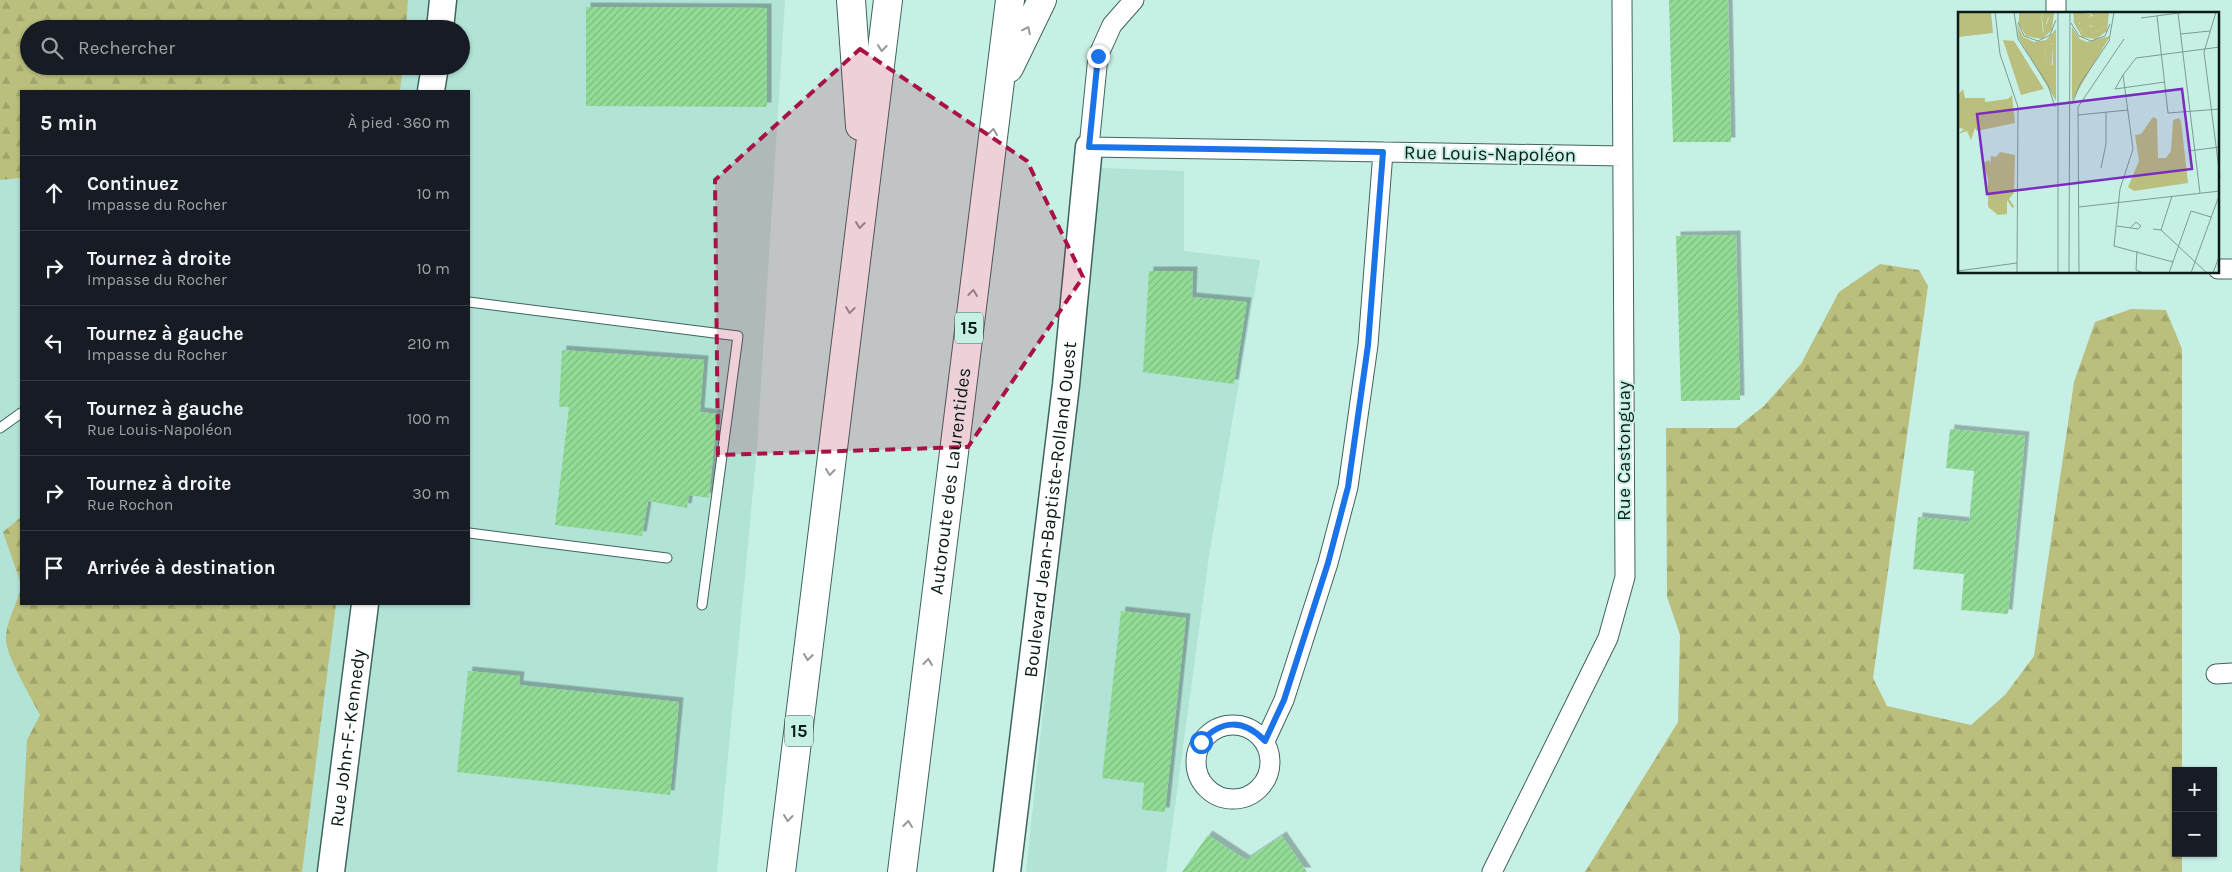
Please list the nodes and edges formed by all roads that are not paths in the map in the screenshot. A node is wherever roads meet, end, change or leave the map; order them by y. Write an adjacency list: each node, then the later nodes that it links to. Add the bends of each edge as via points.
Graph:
1 (443, 0): 8 (street)
2 (851, 0): 15 (highway)
3 (888, 0): 15 (highway, 15, one-way to 15)
4 (1010, 0): 10 (highway, Autoroute des Laurentides / 15)
5 (1042, 0): 10 (highway, one-way to 5)
6 (1134, 0): 12 (street, via 1112,24 1098,56)
7 (1622, 0): 14 (street, Rue Castonguay)
8 (441, 20)
9 (434, 75): 11 (street)
10 (998, 89): 26 (highway, Autoroute des Laurentides / 15, one-way to 10)
11 (432, 90)
12 (1089, 147): 13 (street, Rue Louis-Napoléon); 27 (street, Boulevard Jean-Baptiste-Rolland Ouest, via 1066,385)
13 (1383, 152): 14 (street, Rue Louis-Napoléon); 23 (street, via 1368,345 1348,487 1328,563 1284,700)
14 (1622, 156): 28 (street, Rue Castonguay, via 1625,577 1608,638)
15 (864, 188): 25 (highway, 15, one-way to 25)
16 (470, 302): 22 (lane, via 738,336)
17 (20, 414): 18 (lane)
18 (0, 428)
19 (470, 533): 20 (lane)
20 (667, 558)
21 (365, 605): 24 (street, Rue John-F.-Kennedy)
22 (702, 605)
23 (1265, 741): 23 (street, via 1271,764 1262,787 1252,795 1235,799 1217,796 1199,779 1196,754 1201,742 1215,730 1233,724 1245,726)
24 (331, 872)
25 (781, 872)
26 (902, 872)
27 (1007, 872)
28 (1492, 872)

